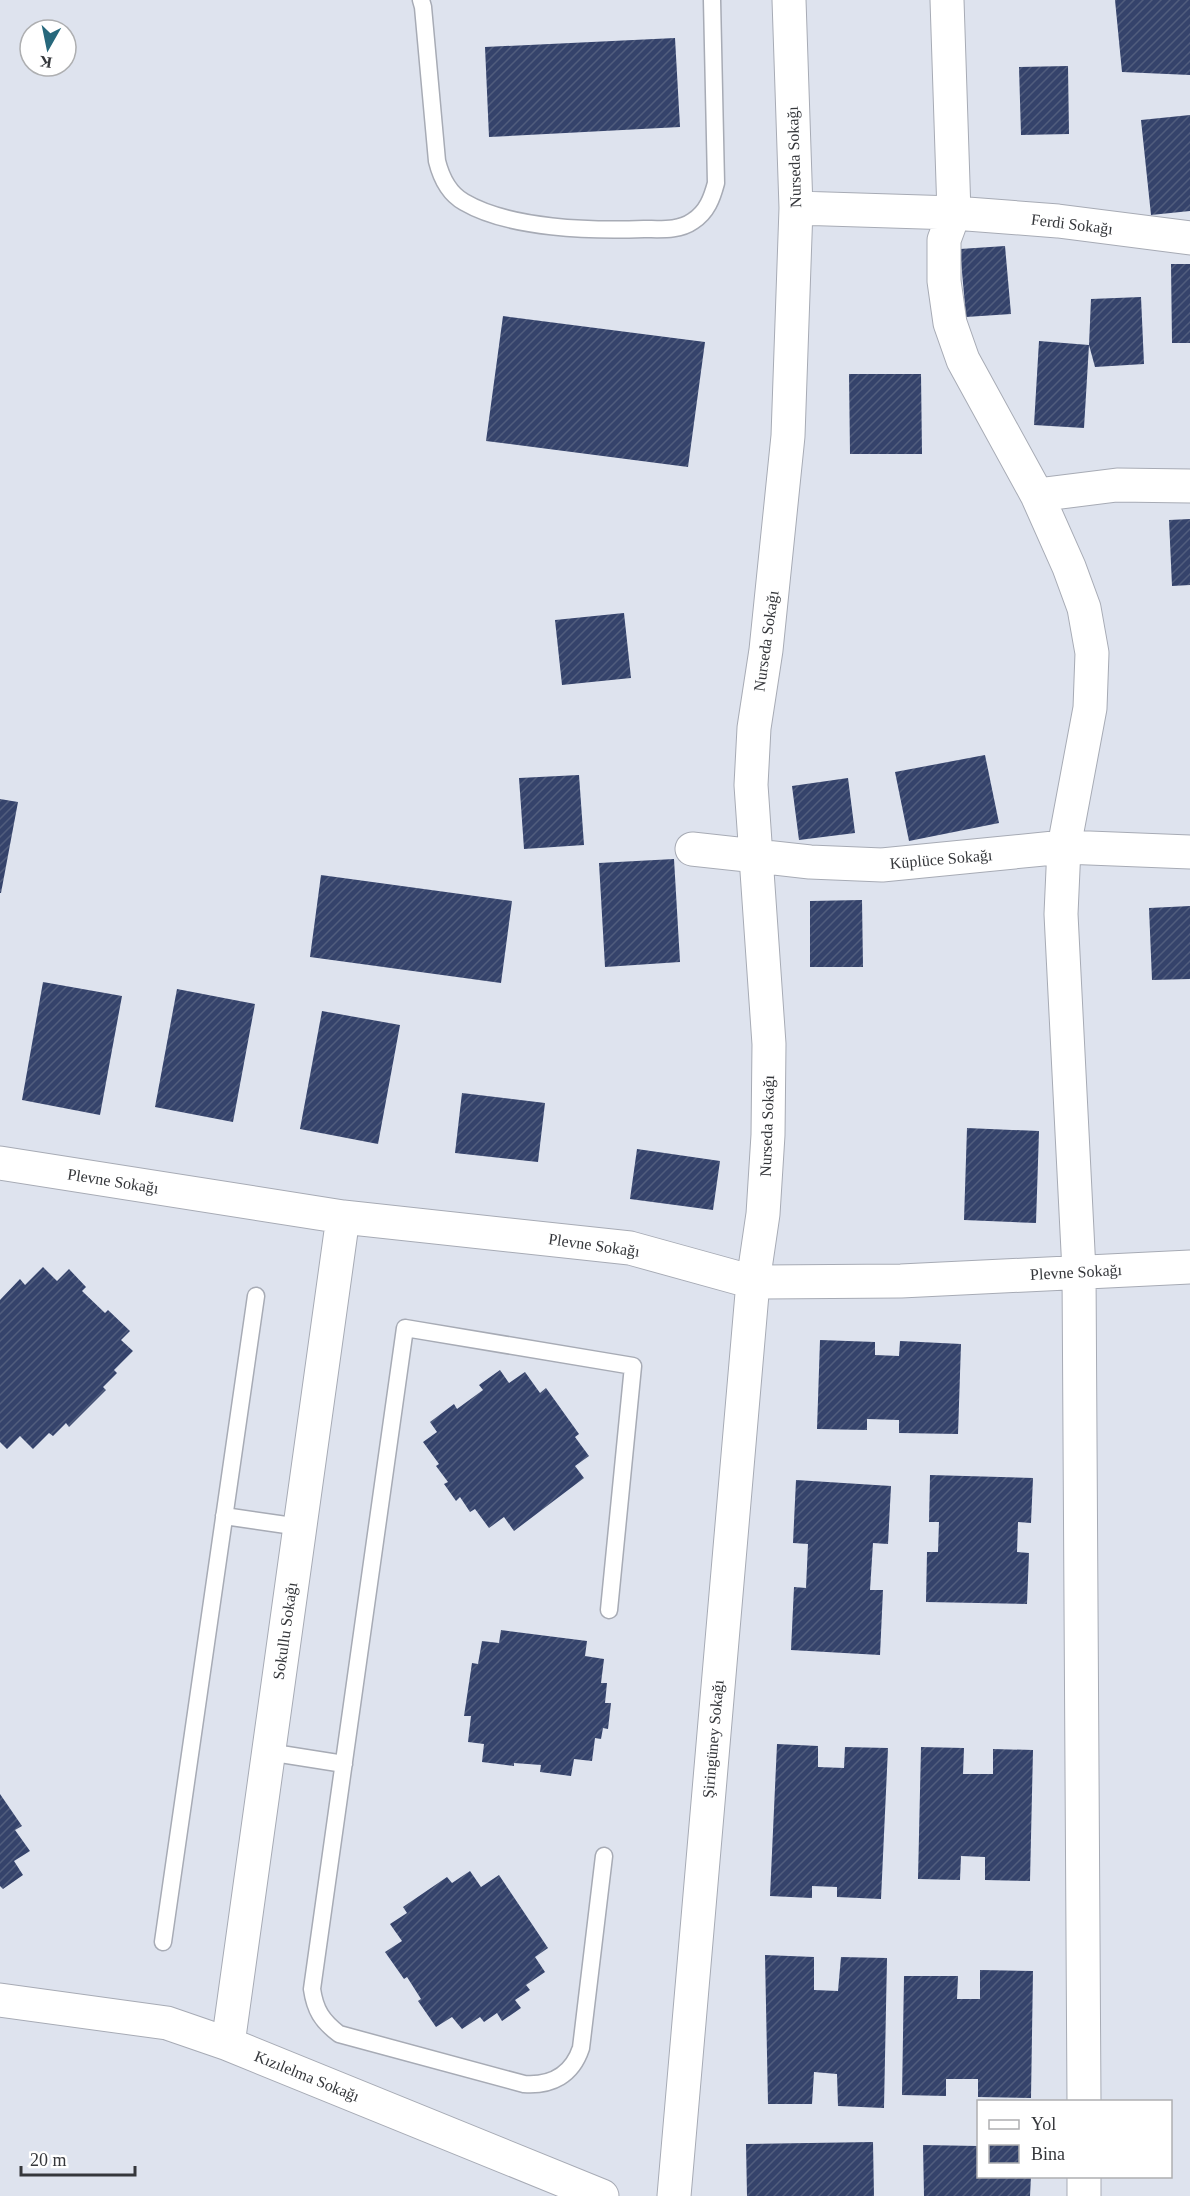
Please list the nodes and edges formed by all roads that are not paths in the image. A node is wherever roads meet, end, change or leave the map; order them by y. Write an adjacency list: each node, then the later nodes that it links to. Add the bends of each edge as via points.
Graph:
1 (421, 0): 2 (lane, via 437,161 448,188 462,201 506,217 603,231 678,228 705,212 712,198 716,183)
2 (712, 0)
3 (789, 0): 5 (street, Nurseda Sokağı)
4 (946, 0): 6 (street)
5 (795, 208): 6 (street, Ferdi Sokağı); 13 (street, Nurseda Sokağı, via 788,436 754,728 752,785)
6 (954, 213): 7 (street, Ferdi Sokağı, via 1058,221); 9 (street, via 944,240 950,323 963,360)
7 (1190, 238)
8 (1190, 486): 9 (street, via 1118,485)
9 (1036, 495): 10 (street, via 1084,608 1092,653 1090,708)
10 (1064, 847): 12 (street, Küplüce Sokağı); 13 (street, Küplüce Sokağı, via 882,865); 17 (street, via 1061,914)
11 (692, 849): 13 (street, Küplüce Sokağı)
12 (1190, 852)
13 (757, 856): 18 (street, Nurseda Sokağı, via 769,1044 768,1135)
14 (0, 1163): 15 (street, Plevne Sokağı)
15 (343, 1217): 18 (street, Plevne Sokağı, via 630,1248); 21 (street, Sokullu Sokağı)
16 (1190, 1267): 17 (street, Plevne Sokağı)
17 (1078, 1271): 18 (street, Plevne Sokağı, via 901,1281); 29 (street)
18 (753, 1282): 32 (street, Şiringüney Sokağı)
19 (256, 1296): 20 (lane)
20 (224, 1516): 21 (lane); 26 (lane)
21 (300, 1527): 23 (street, Sokullu Sokağı)
22 (609, 1610): 24 (lane, via 633,1366 405,1328)
23 (268, 1752): 24 (lane); 28 (street, Sokullu Sokağı)
24 (344, 1764): 25 (lane, via 312,1989 319,2015 339,2034 524,2084 543,2084 561,2077 581,2048)
25 (604, 1856)
26 (163, 1942)
27 (0, 2000): 28 (street, Kızılelma Sokağı, via 167,2023)
28 (228, 2044): 31 (street, Kızılelma Sokağı)
29 (1084, 2100)
30 (1084, 2178): 33 (street)
31 (602, 2196)
32 (674, 2196)
33 (1084, 2196)

